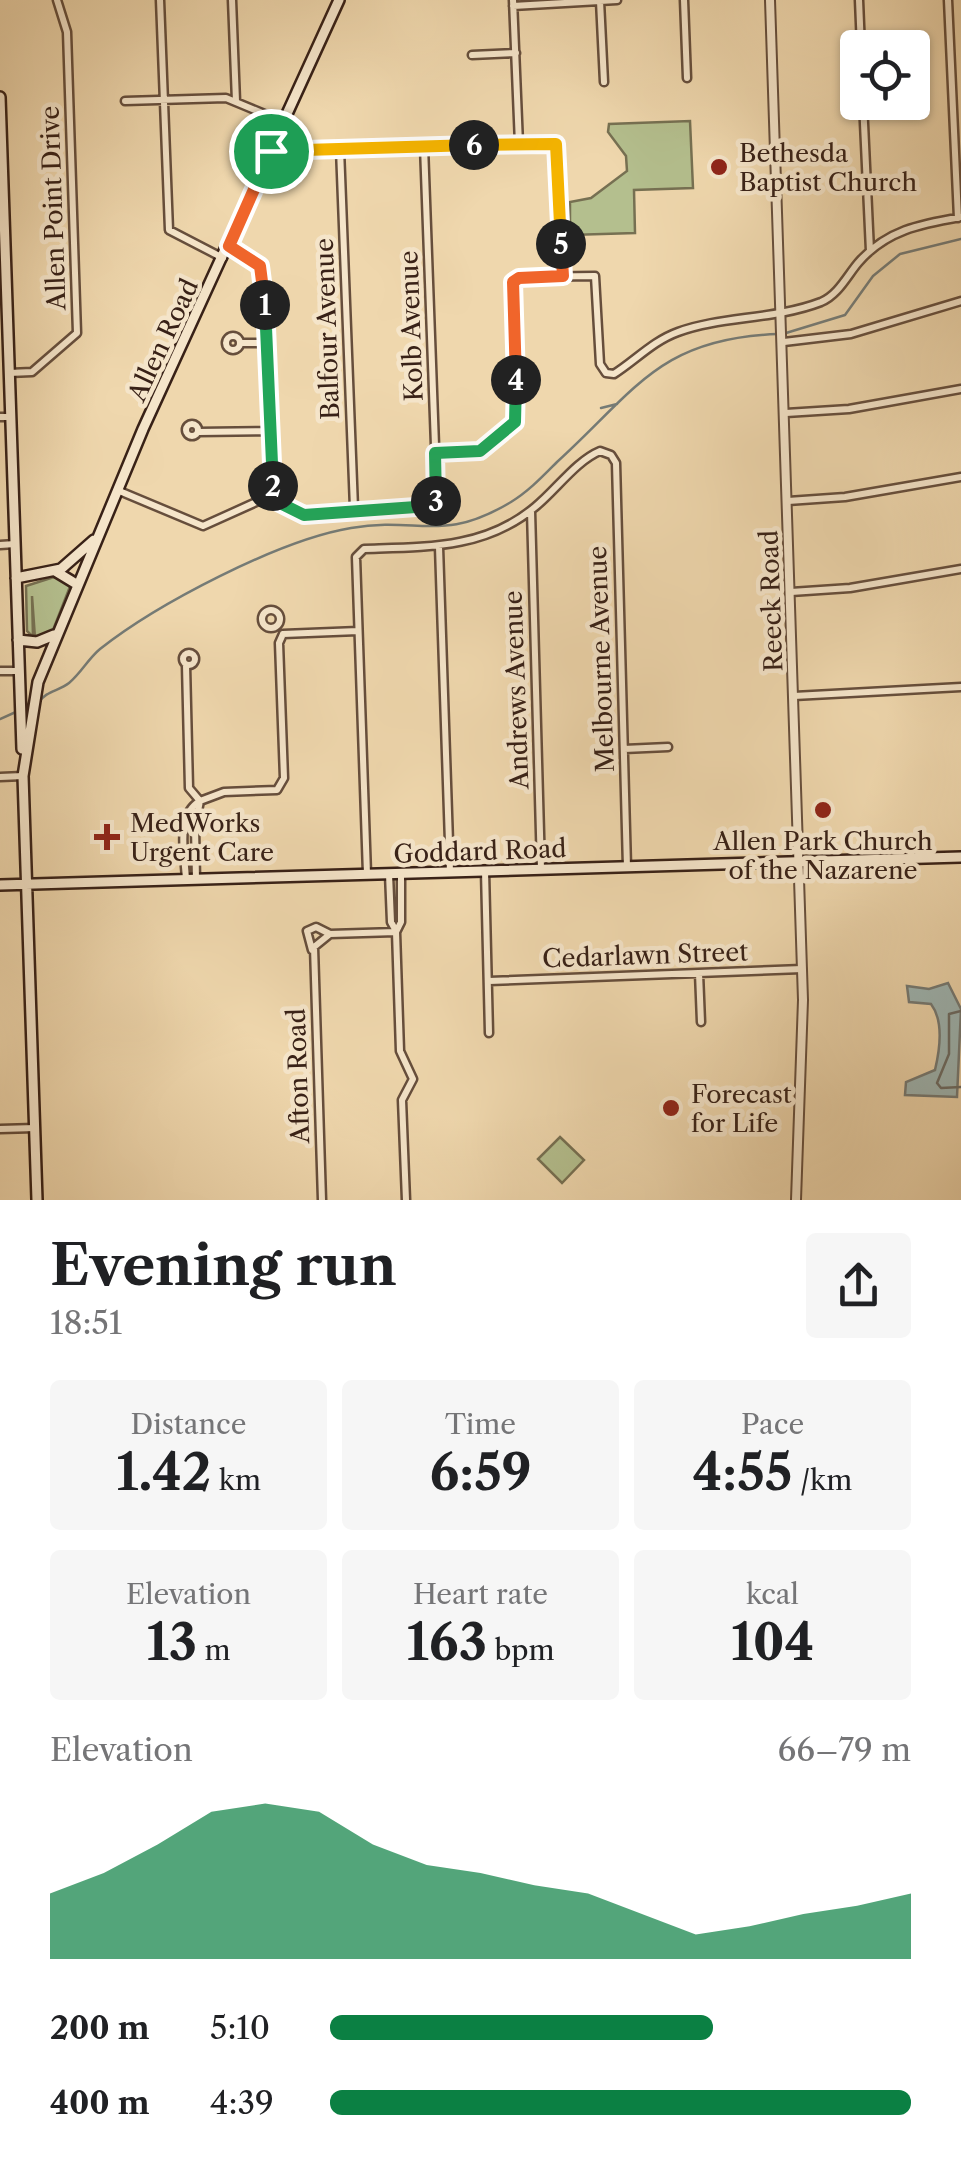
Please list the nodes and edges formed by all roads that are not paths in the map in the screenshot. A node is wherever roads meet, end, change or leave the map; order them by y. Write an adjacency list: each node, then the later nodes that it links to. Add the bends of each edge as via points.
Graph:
1 (57, 0): 39 (street, Allen Point Drive, via 68,32 77,333 32,372)
2 (160, 0): 18 (street)
3 (232, 0): 20 (street)
4 (339, 0): 22 (main road, Allen Road)
5 (600, 0): 6 (street); 11 (street); 16 (street)
6 (617, 0)
7 (684, 0): 15 (street)
8 (770, 0): 35 (street, Reeck Road)
9 (859, 0): 12 (street)
10 (948, 0): 28 (street)
11 (513, 3): 13 (street)
12 (860, 30)
13 (516, 52): 14 (street); 23 (street)
14 (472, 55)
15 (687, 78)
16 (604, 82)
17 (0, 97): 27 (main road)
18 (164, 100): 19 (street); 20 (street); 31 (street, via 169,232)
19 (124, 101)
20 (236, 101): 22 (street)
21 (865, 120): 30 (street)
22 (284, 122): 26 (main road, Allen Road)
23 (519, 144): 24 (street); 32 (street, via 550,142 557,150)
24 (424, 146): 25 (street); 45 (street, Kolb Avenue)
25 (340, 148): 26 (street); 50 (street, Balfour Avenue)
26 (271, 151): 29 (main road, Allen Road)
27 (1, 164): 33 (main road)
28 (959, 217): 30 (street, via 910,226)
29 (229, 246): 31 (main road, Allen Road); 38 (street, via 263,272)
30 (870, 252): 35 (street, via 828,298)
31 (223, 258): 48 (main road, Allen Road)
32 (563, 276): 35 (street, via 596,278 600,364 609,374 678,332); 45 (street, via 513,282 515,422 480,451)
33 (3, 290): 39 (main road)
34 (961, 301): 36 (street, via 852,334)
35 (782, 312): 36 (street, Reeck Road)
36 (784, 340): 41 (street, Reeck Road)
37 (240, 342): 38 (street)
38 (266, 342): 44 (street)
39 (10, 373): 42 (main road)
40 (961, 389): 41 (street)
41 (786, 414): 49 (street, Reeck Road)
42 (6, 417): 54 (main road)
43 (198, 432): 44 (street)
44 (270, 432): 47 (street)
45 (435, 453): 50 (street, Kolb Avenue, via 435,503)
46 (961, 477): 49 (street)
47 (272, 485): 48 (street, via 263,499 203,526); 50 (street, via 278,502 298,514)
48 (117, 490): 52 (main road, Allen Road)
49 (788, 500): 60 (street, Reeck Road)
50 (354, 508)
51 (531, 510): 55 (street, via 486,536); 73 (street, Melbourne Avenue, via 594,453 609,453 616,462); 80 (street, Andrews Avenue)
52 (99, 534): 57 (main road, Allen Road); 59 (main road, Allen Road)
53 (0, 544): 54 (street)
54 (15, 544): 58 (main road)
55 (438, 547): 62 (street, via 358,553); 82 (street)
56 (961, 569): 60 (street)
57 (55, 571): 58 (main road, Allen Road); 59 (main road)
58 (16, 578): 65 (main road)
59 (78, 585): 63 (main road, Allen Road)
60 (791, 592): 70 (street, Reeck Road)
61 (277, 626): 64 (street)
62 (358, 631): 64 (street); 84 (street)
63 (56, 634): 65 (main road, via 38,642); 71 (main road, Allen Road)
64 (283, 634): 76 (street, via 282,787)
65 (18, 640): 67 (main road)
66 (186, 665): 76 (street, via 186,776)
67 (20, 671): 68 (street); 71 (main road)
68 (0, 672)
69 (961, 687): 70 (street)
70 (794, 696): 78 (street, Reeck Road)
71 (27, 718): 74 (main road, Allen Road)
72 (668, 747): 73 (street)
73 (624, 749): 79 (street, Melbourne Avenue)
74 (23, 776): 75 (street); 87 (main road, Allen Road)
75 (0, 777)
76 (200, 800): 86 (street)
77 (961, 857): 78 (main road, Goddard Road)
78 (798, 862): 79 (main road, Goddard Road); 92 (street, Reeck Road)
79 (626, 867): 80 (main road, Goddard Road)
80 (541, 869): 81 (main road, Goddard Road)
81 (485, 871): 82 (main road, Goddard Road); 94 (street)
82 (450, 872): 83 (main road, Goddard Road)
83 (402, 873): 85 (main road, Goddard Road); 89 (street)
84 (367, 874): 85 (main road, Goddard Road); 86 (main road, Goddard Road)
85 (389, 874): 89 (street)
86 (191, 880): 87 (main road, Goddard Road)
87 (27, 884): 88 (main road, Goddard Road); 97 (main road, Allen Road)
88 (0, 885)
89 (396, 932): 90 (street); 101 (street, via 400,1051 414,1078 402,1100)
90 (330, 934): 91 (street, Afton Road); 91 (street, Afton Road, via 311,928 306,937)
91 (313, 952): 100 (street, Afton Road)
92 (802, 969): 93 (street, Cedarlawn Street); 102 (street, Reeck Road)
93 (699, 973): 94 (street, Cedarlawn Street); 95 (street)
94 (489, 981): 96 (street)
95 (701, 1022)
96 (490, 1033)
97 (35, 1128): 98 (street); 99 (main road, Allen Road)
98 (0, 1129)
99 (37, 1200)
100 (322, 1200)
101 (406, 1200)
102 (796, 1200)

